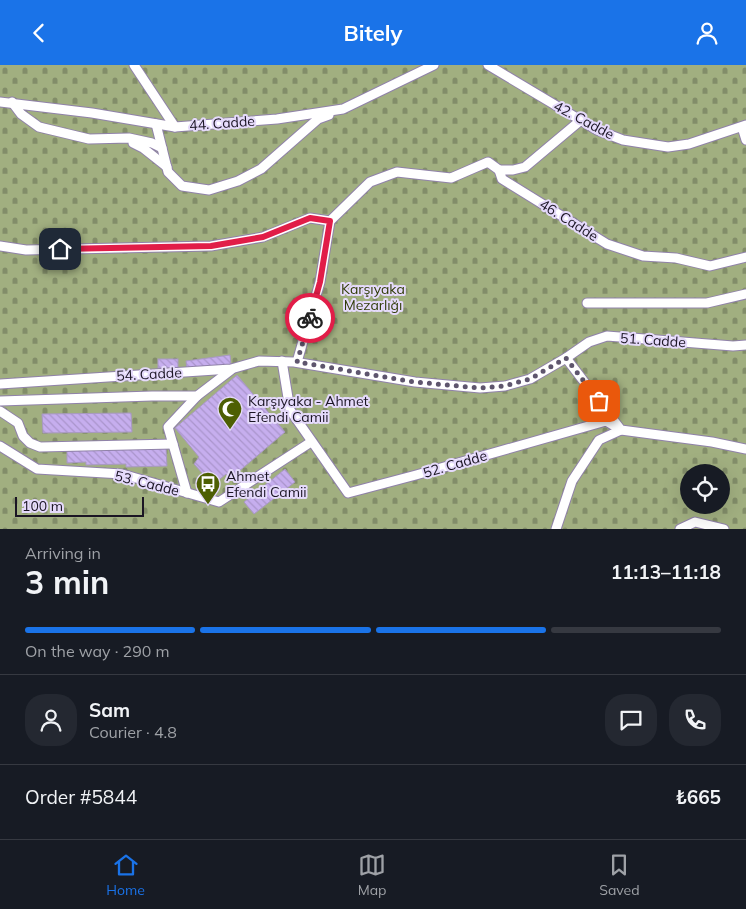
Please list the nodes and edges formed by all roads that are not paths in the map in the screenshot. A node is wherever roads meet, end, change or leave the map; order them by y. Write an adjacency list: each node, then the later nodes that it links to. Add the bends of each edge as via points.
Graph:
1 (134, 65): 10 (lane)
2 (433, 65): 6 (lane, 44. Cadde)
3 (488, 65): 7 (lane, 42. Cadde)
4 (0, 102): 5 (lane, 44. Cadde)
5 (12, 102): 8 (lane, 44. Cadde); 11 (lane, via 20,114 39,127 89,139)
6 (343, 109): 10 (lane, 44. Cadde, via 277,119); 14 (lane, via 318,119 262,169 238,181 209,189 182,186)
7 (581, 120): 9 (lane, 42. Cadde, via 624,140 668,147 689,144); 15 (lane, via 525,167)
8 (156, 124): 10 (lane, 44. Cadde); 13 (lane)
9 (744, 126): 12 (lane)
10 (174, 127)
11 (124, 138): 13 (lane); 14 (lane, via 144,148)
12 (746, 140)
13 (162, 147): 14 (lane)
14 (167, 167)
15 (499, 169): 16 (lane, via 488,162 451,177 397,172 370,182); 18 (lane, 46. Cadde, via 502,179 607,244 644,256 676,258 710,266)
16 (330, 221): 17 (lane, via 310,218 263,237 211,246 26,249); 24 (lane, via 320,282)
17 (0, 246)
18 (746, 257)
19 (746, 294): 20 (lane, via 707,303)
20 (587, 303)
21 (746, 345): 22 (lane, 51. Cadde, via 607,337 589,342)
22 (566, 358): 24 (lane, via 530,379 480,388 415,382); 30 (lane)
23 (282, 361): 24 (lane, 54. Cadde); 25 (lane, 54. Cadde, via 260,361); 31 (lane, via 290,410)
24 (297, 362)
25 (231, 369): 26 (lane, 54. Cadde); 27 (lane)
26 (0, 384)
27 (197, 396): 28 (lane); 32 (lane, via 168,427)
28 (0, 401)
29 (0, 411): 32 (lane, via 18,423 30,443 40,447)
30 (621, 429): 31 (lane, 52. Cadde, via 606,421 348,493); 34 (lane, 52. Cadde, via 712,441); 36 (lane, via 600,440 572,481)
31 (311, 442): 35 (lane, 53. Cadde, via 219,502)
32 (173, 444): 35 (lane)
33 (0, 446): 35 (lane, 53. Cadde, via 37,469 122,474)
34 (746, 449)
35 (187, 493)
36 (556, 529)
37 (680, 529): 38 (lane, via 695,522)
38 (724, 529)

